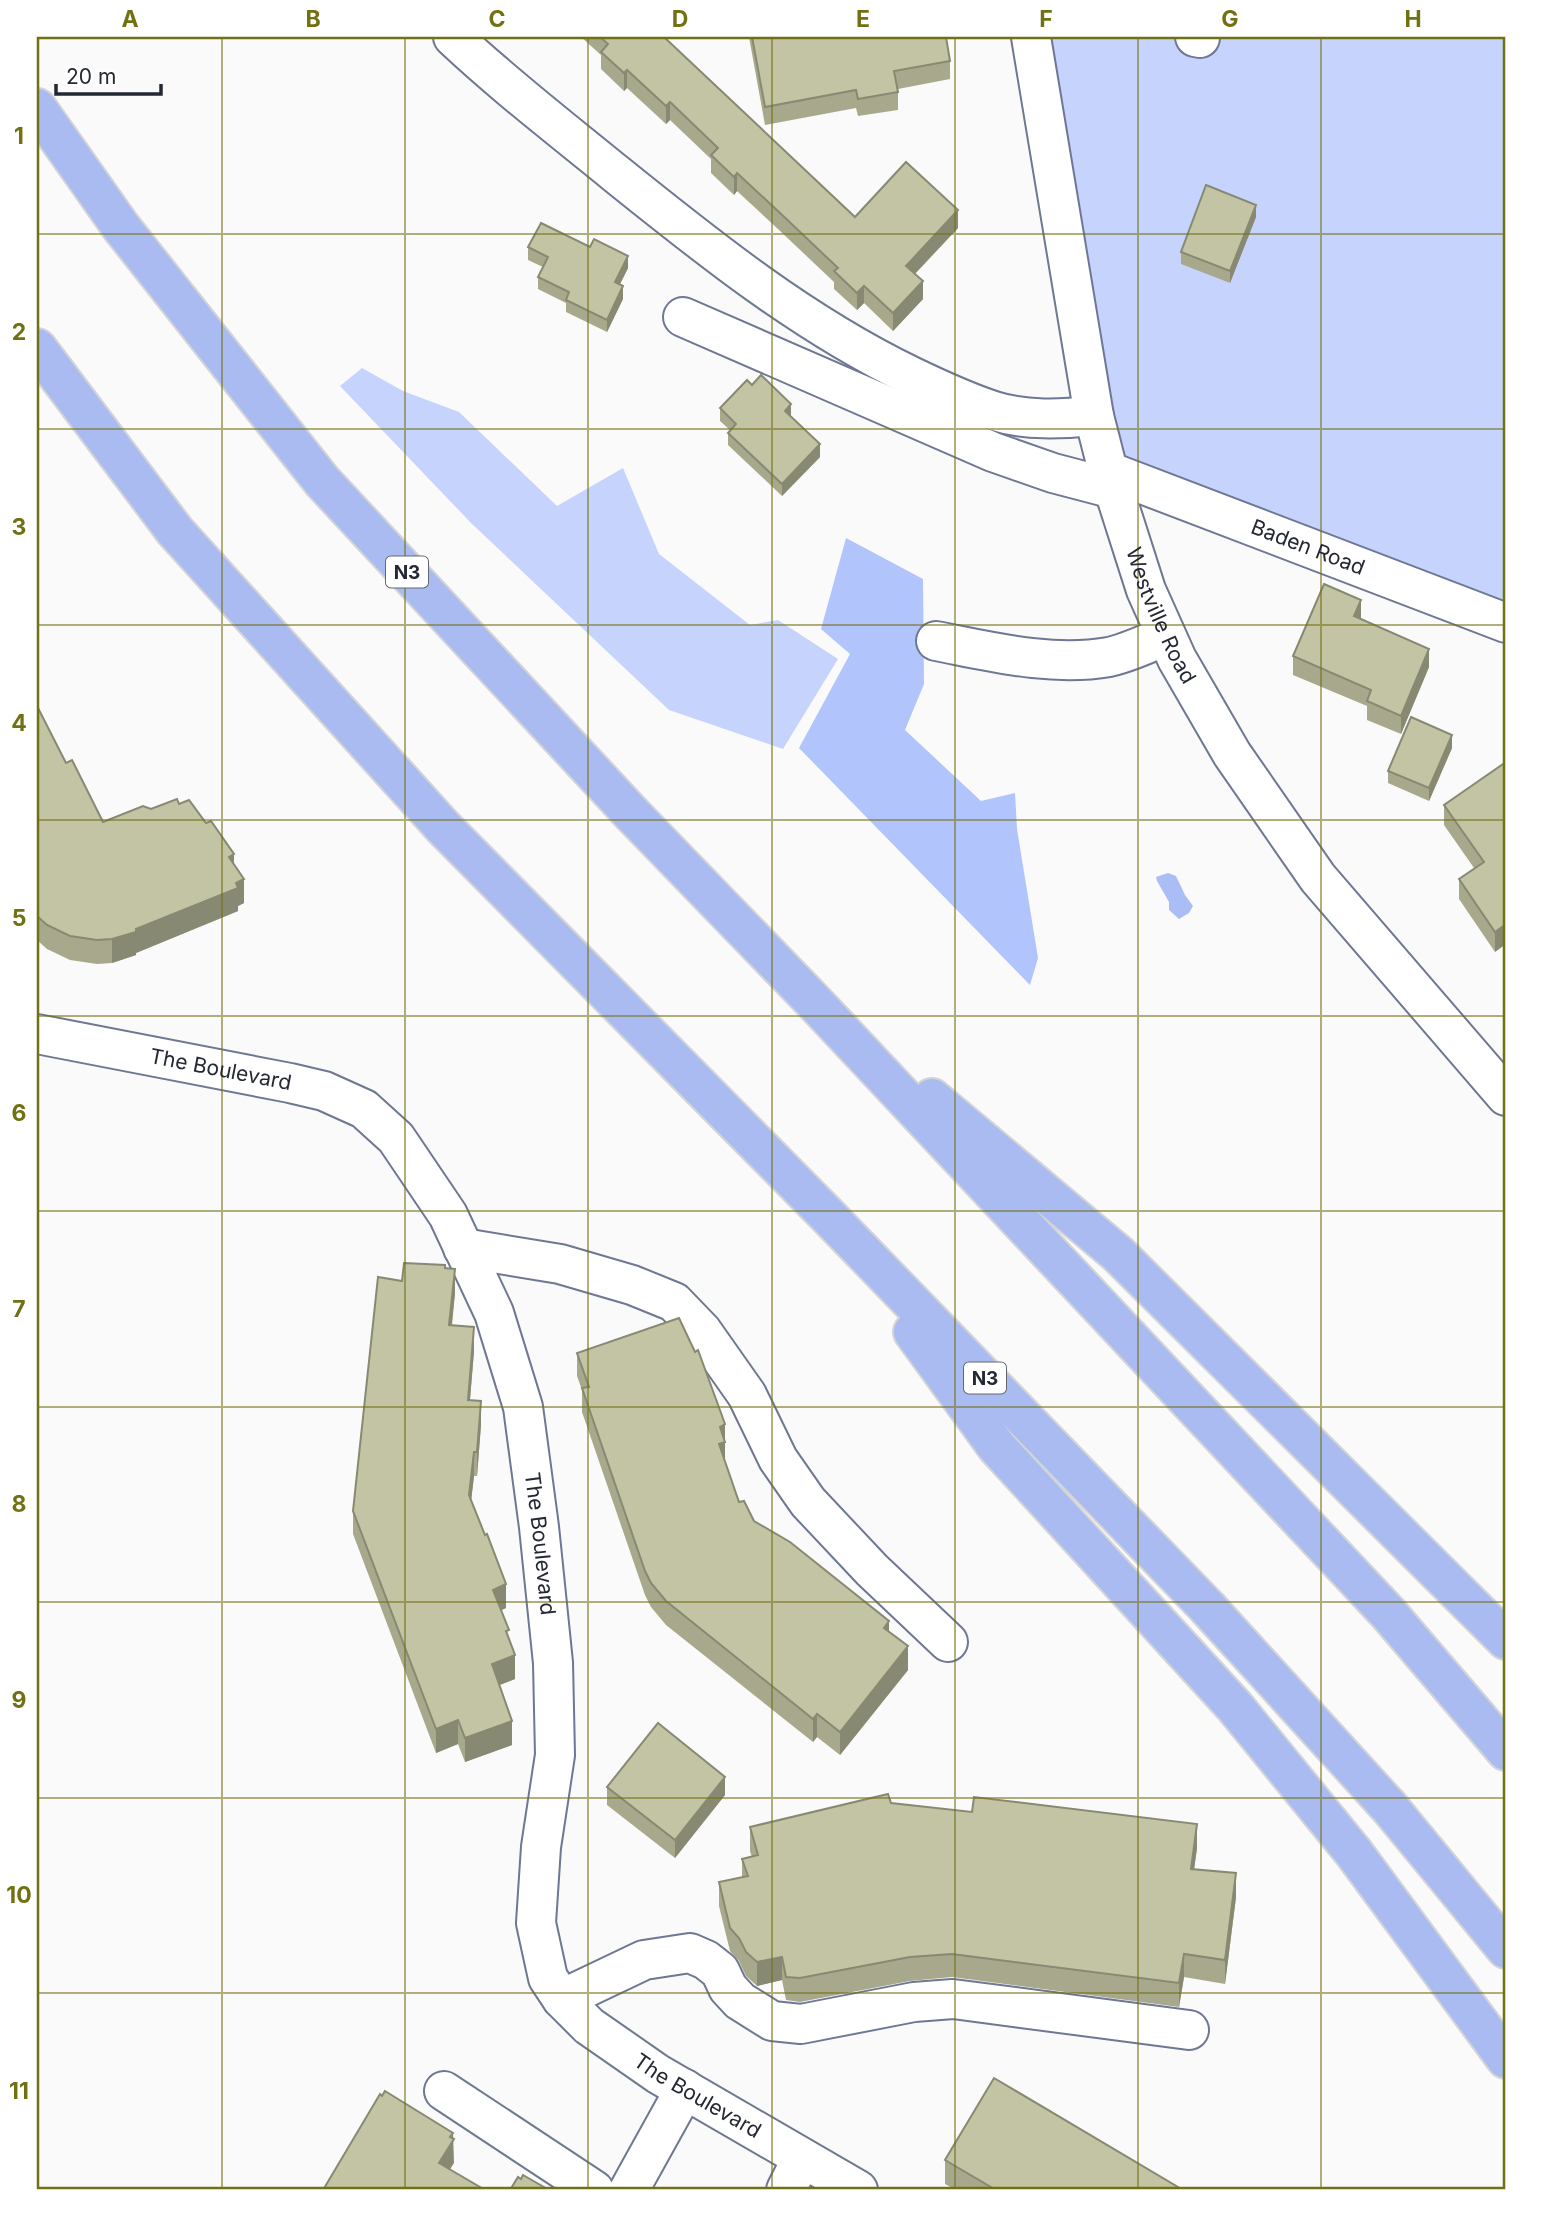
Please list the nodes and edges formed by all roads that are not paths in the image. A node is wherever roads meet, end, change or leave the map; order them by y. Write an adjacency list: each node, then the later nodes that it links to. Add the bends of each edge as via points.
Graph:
1 (453, 37): 6 (street, via 681,226 803,316 872,357 996,411 1053,419)
2 (1031, 37): 6 (street, Westville Road)
3 (37, 108): 11 (highway, N3, via 121,227 322,481)
4 (683, 317): 7 (street, Baden Road, via 993,452 1053,473)
5 (37, 348): 14 (highway, N3, via 175,531 424,807)
6 (1094, 416): 7 (street, Westville Road)
7 (1111, 480): 8 (street, Baden Road); 9 (street, Westville Road, via 1146,590)
8 (1506, 623)
9 (1166, 636): 10 (street, via 1111,656 1073,660 1018,657); 13 (street, Westville Road, via 1232,754 1318,878)
10 (936, 641)
11 (816, 1004): 16 (highway, via 1118,1254); 18 (highway, N3, via 1388,1613)
12 (37, 1034): 15 (street, The Boulevard, via 290,1083 324,1091 364,1109 397,1138 448,1215)
13 (1506, 1096)
14 (828, 1216): 19 (highway, N3, via 1207,1607 1390,1808); 22 (highway, via 996,1446 1236,1707 1354,1853)
15 (463, 1248): 17 (street, via 560,1264 674,1302 702,1331 747,1395 778,1459 808,1502); 20 (street, The Boulevard, via 494,1313 523,1407 540,1527 553,1664 555,1755 541,1847 536,1923 548,1978)
16 (1506, 1640)
17 (948, 1642)
18 (1506, 1751)
19 (1506, 1950)
20 (562, 1999): 21 (street, via 644,1960 690,1953 720,1971 740,2001 772,2021 801,2024 953,1998); 23 (street, The Boulevard, via 589,2026)
21 (1189, 2030)
22 (1506, 2059)
23 (685, 2089): 25 (street, The Boulevard); 27 (street)
24 (444, 2091): 26 (street)
25 (794, 2174): 28 (street, The Boulevard)
26 (594, 2190)
27 (629, 2190)
28 (858, 2190)

